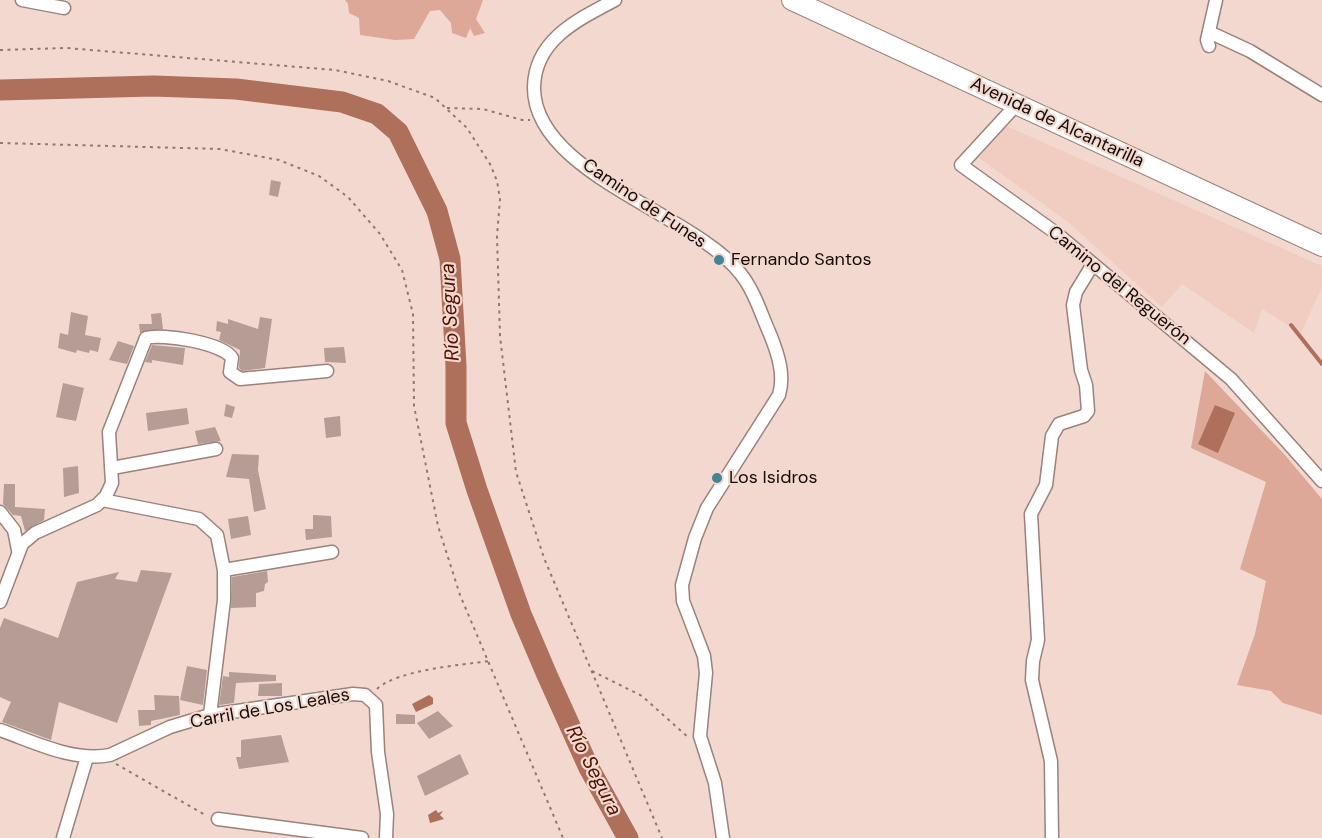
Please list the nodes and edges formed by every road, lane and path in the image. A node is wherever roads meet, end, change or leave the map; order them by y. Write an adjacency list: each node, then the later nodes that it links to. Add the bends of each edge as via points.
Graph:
1 (22, 0): 5 (street)
2 (615, 0): 12 (street, Camino de Funes, via 544,49 535,73 534,96)
3 (792, 0): 10 (main road, Avenida de Alcantarilla)
4 (1216, 0): 6 (street)
5 (64, 8)
6 (1209, 32): 7 (street); 9 (street, via 1250,51)
7 (1209, 46)
8 (0, 50): 11 (path, via 66,48 335,70 413,89)
9 (1322, 94)
10 (1017, 104): 14 (main road, Avenida de Alcantarilla); 15 (street, Camino del Reguerón, via 961,165)
11 (447, 108): 12 (path, via 483,109 522,120); 27 (path, via 480,146 497,181 500,336 516,472 544,558)
12 (543, 119): 31 (street, Camino de Funes, via 584,167 671,220 740,273 759,308 781,368 783,383 779,395 720,485 695,538 686,568 683,602 704,656 706,674)
13 (0, 143): 26 (path, via 220,149 279,160 319,176 348,197 380,234 402,270 413,314 414,406 438,526 460,595)
14 (1322, 246)
15 (1093, 264): 19 (street, Camino del Reguerón, via 1232,379); 41 (street, via 1072,305 1088,411 1059,424 1052,436 1046,485 1031,514 1038,640 1032,680 1051,761)
16 (327, 371): 18 (street, via 240,379 230,372 232,358 224,350 183,339 148,337 109,432)
17 (216, 449): 18 (street)
18 (112, 468): 20 (street, via 112,483)
19 (1322, 481)
20 (102, 500): 22 (street, via 35,534); 24 (street, via 199,519 218,535)
21 (0, 512): 22 (street, via 14,530)
22 (18, 550): 25 (street)
23 (332, 552): 24 (street)
24 (224, 570): 29 (street)
25 (0, 602)
26 (489, 661): 28 (path, via 435,668 400,678 378,686); 38 (path)
27 (592, 671): 31 (path, via 642,696 684,735); 39 (path)
28 (370, 697): 29 (street, Carril de Los Leales, via 353,694); 37 (street, Carril de Los Leales, via 376,705)
29 (210, 715): 32 (street, Carril de Los Leales)
30 (0, 730): 33 (street, Carril de Los Leales)
31 (701, 741): 40 (street, Camino de Funes, via 715,783)
32 (103, 756): 33 (street, Carril de Los Leales); 34 (path, via 197,813)
33 (87, 757): 35 (street)
34 (218, 819): 36 (street)
35 (63, 838)
36 (362, 838)
37 (386, 838)
38 (563, 838)
39 (662, 838)
40 (723, 838)
41 (1052, 838)

